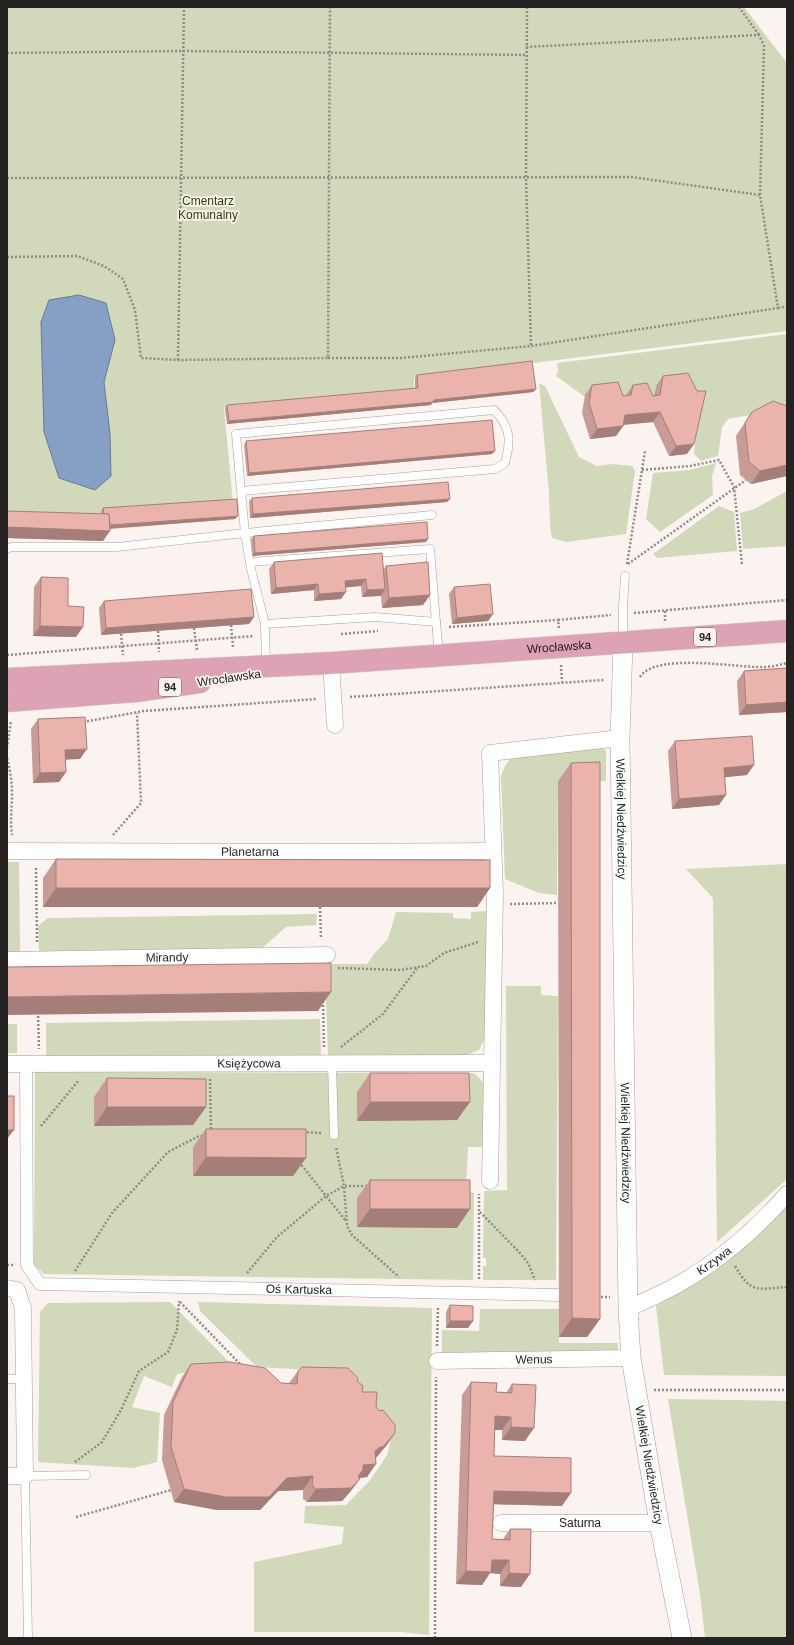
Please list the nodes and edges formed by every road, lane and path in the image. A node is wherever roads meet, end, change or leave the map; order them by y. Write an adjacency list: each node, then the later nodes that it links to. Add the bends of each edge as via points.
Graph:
1 (184, 7): 7 (path)
2 (330, 7): 9 (path)
3 (527, 7): 6 (path)
4 (739, 7): 5 (path)
5 (760, 35): 6 (path); 15 (path, via 764,46)
6 (526, 47): 10 (path)
7 (183, 51): 8 (path); 9 (path); 12 (path)
8 (7, 53)
9 (330, 54): 10 (path); 13 (path)
10 (526, 55): 14 (path)
11 (7, 178): 12 (path)
12 (180, 178): 13 (path); 21 (path)
13 (329, 178): 14 (path); 20 (path)
14 (526, 178): 15 (path, via 632,177); 19 (path)
15 (760, 195): 18 (path)
16 (7, 257): 21 (path, via 77,256 104,266 123,279 135,310 141,358)
17 (787, 306): 18 (path)
18 (778, 308): 19 (path)
19 (531, 346): 20 (path, via 401,358)
20 (328, 358): 21 (path)
21 (178, 360)
22 (645, 451): 23 (path)
23 (642, 470): 25 (path, via 690,466 719,460); 31 (path)
24 (746, 480): 25 (path)
25 (734, 487): 31 (path); 32 (path)
26 (241, 491): 26 (lane, via 495,469 505,463 509,447 508,429 494,410 236,434); 28 (lane)
27 (432, 516): 28 (lane)
28 (245, 533): 29 (lane, via 117,547); 30 (lane)
29 (7, 549)
30 (250, 562): 36 (lane, via 430,549); 37 (lane)
31 (627, 565): 33 (path)
32 (742, 565)
33 (625, 576): 35 (lane)
34 (787, 600): 35 (path)
35 (623, 614): 46 (lane); 50 (path, via 558,620)
36 (436, 622): 37 (lane, via 375,617); 55 (lane)
37 (265, 624): 44 (lane)
38 (231, 625): 43 (path)
39 (194, 628): 45 (path)
40 (158, 631): 47 (path)
41 (787, 631): 46 (main road, Wrocławska / 94)
42 (121, 634): 48 (path)
43 (232, 638): 44 (path); 45 (path); 49 (path)
44 (266, 638): 58 (lane)
45 (196, 641): 47 (path); 51 (path)
46 (622, 643): 50 (main road, Wrocławska / 94); 60 (street, Wielkiej Niedźwiedzicy)
47 (159, 644): 48 (path); 52 (path)
48 (122, 647): 53 (path); 54 (path)
49 (233, 647)
50 (560, 648): 55 (main road, Wrocławska / 94); 61 (path)
51 (197, 650)
52 (159, 652)
53 (7, 655)
54 (123, 655)
55 (439, 656): 56 (main road, Wrocławska / 94)
56 (331, 663): 58 (main road, Wrocławska / 94); 62 (street); 64 (main road, Wrocławska / 94, via 136,691)
57 (787, 663): 60 (path, via 763,667 685,663 654,667 644,672 638,681)
58 (266, 666): 59 (main road, Wrocławska / 94)
59 (7, 679)
60 (622, 681): 61 (path); 68 (street, Wielkiej Niedźwiedzicy)
61 (562, 682): 62 (path)
62 (334, 698): 63 (path); 67 (street)
63 (137, 712): 66 (path); 73 (path, via 141,803)
64 (8, 714): 65 (path); 69 (path)
65 (16, 720)
66 (82, 722)
67 (335, 725)
68 (620, 738): 74 (street, via 490,753); 115 (street, Wielkiej Niedźwiedzicy)
69 (7, 748)
70 (7, 758): 71 (path, via 12,792)
71 (11, 851): 72 (street, Planetarna)
72 (36, 851): 73 (street, Planetarna); 80 (path)
73 (99, 851): 74 (street, Planetarna)
74 (493, 851): 76 (street)
75 (558, 903): 76 (path)
76 (495, 904): 77 (street)
77 (494, 936): 81 (path, via 444,953 426,966); 87 (street)
78 (327, 955): 80 (street, Mirandy)
79 (7, 960): 80 (street, Mirandy)
80 (38, 960)
81 (418, 967): 82 (path, via 400,970); 85 (path, via 383,1014)
82 (338, 968)
83 (323, 998): 85 (path)
84 (38, 1008): 89 (path)
85 (327, 1062): 86 (street, Księżycowa); 87 (street, Księżycowa); 92 (lane)
86 (209, 1063): 89 (street, Księżycowa); 103 (path, via 211,1136 199,1136 168,1152 112,1213)
87 (492, 1063): 97 (street)
88 (7, 1064): 89 (street, Księżycowa)
89 (33, 1064): 93 (street)
90 (81, 1077): 93 (path)
91 (297, 1132): 92 (path, via 312,1131)
92 (334, 1135): 95 (path)
93 (26, 1144): 103 (street, Oś Kartuska, via 27,1266 40,1284)
94 (298, 1155): 99 (path, via 299,1163)
95 (344, 1186): 96 (path); 99 (path); 101 (path)
96 (368, 1186)
97 (485, 1186): 100 (path)
98 (787, 1194): 102 (street, Krzywa)
99 (326, 1196): 101 (path); 107 (path, via 277,1237)
100 (479, 1211): 110 (path); 111 (path, via 528,1263)
101 (346, 1221): 108 (path, via 352,1235)
102 (726, 1252): 105 (path, via 743,1280 757,1289); 115 (street, Krzywa, via 678,1284)
103 (66, 1285): 104 (street, Oś Kartuska)
104 (180, 1287): 107 (street, Oś Kartuska); 114 (path)
105 (787, 1287)
106 (7, 1288): 120 (street, via 17,1290 23,1308)
107 (234, 1288): 108 (street, Oś Kartuska)
108 (415, 1292): 109 (street, Oś Kartuska)
109 (438, 1293): 110 (street, Oś Kartuska); 117 (path)
110 (479, 1294): 111 (street, Oś Kartuska)
111 (542, 1295): 112 (street, Oś Kartuska)
112 (558, 1295)
113 (594, 1296): 115 (path)
114 (179, 1302): 118 (path); 123 (path, via 177,1330 168,1352 139,1372 102,1442)
115 (628, 1303): 116 (street, Wielkiej Niedźwiedzicy)
116 (631, 1358): 117 (street, Wenus); 121 (street, Wielkiej Niedźwiedzicy)
117 (437, 1361): 132 (path)
118 (245, 1370)
119 (7, 1379): 120 (lane)
120 (24, 1379): 126 (street)
121 (638, 1390): 122 (path); 130 (street, Wielkiej Niedźwiedzicy)
122 (787, 1390)
123 (54, 1475): 124 (lane); 126 (lane)
124 (86, 1475)
125 (7, 1476): 126 (street)
126 (24, 1476): 131 (lane)
127 (171, 1490): 128 (path)
128 (76, 1517)
129 (501, 1523): 130 (street, Saturna)
130 (659, 1523): 133 (street, Wielkiej Niedźwiedzicy)
131 (28, 1638)
132 (435, 1638)
133 (682, 1638)

